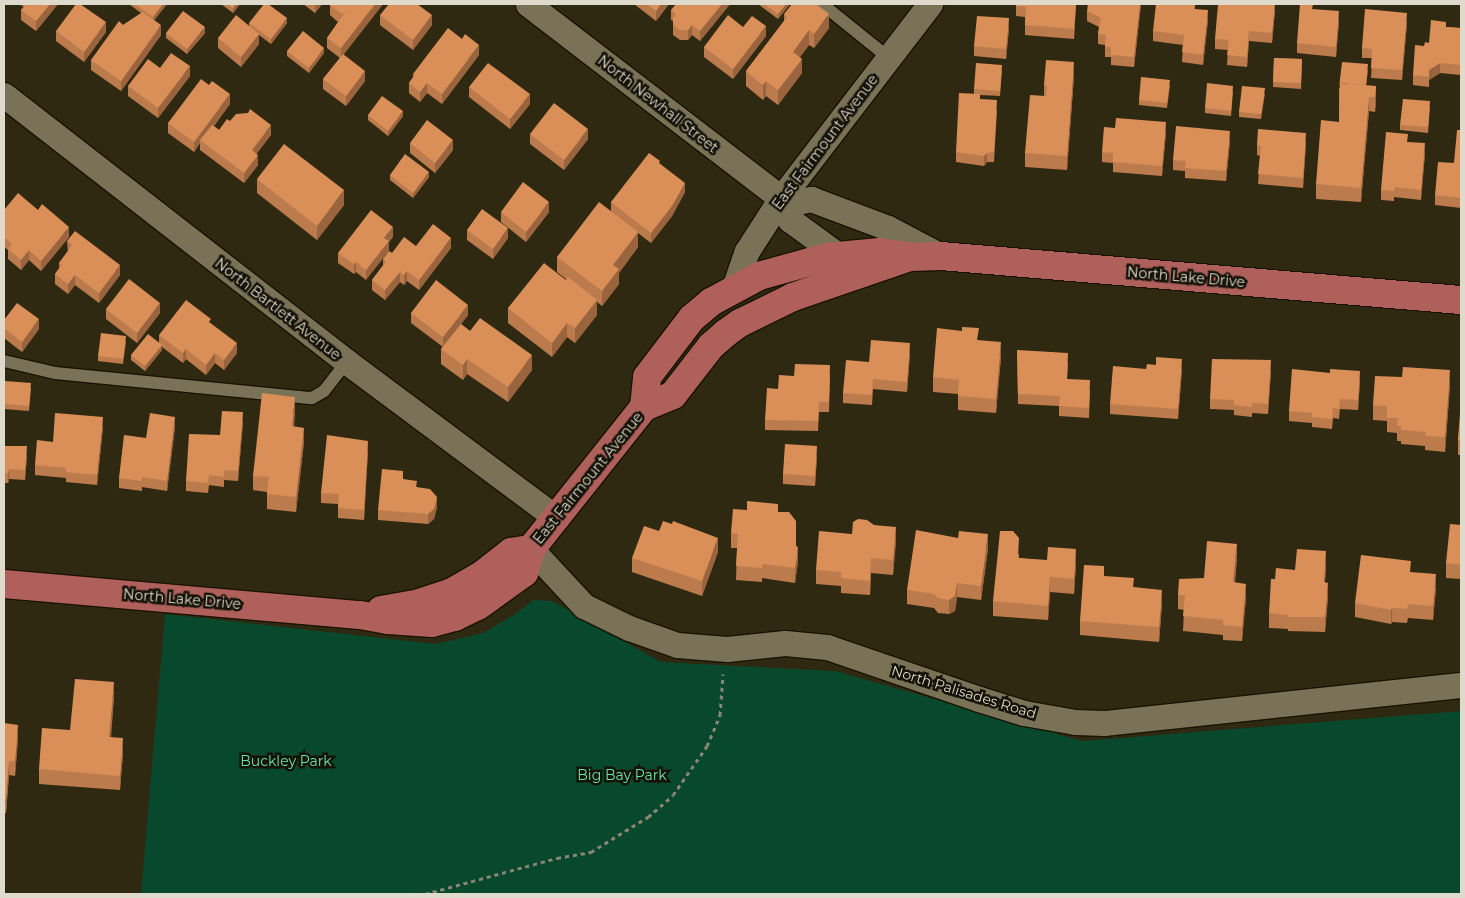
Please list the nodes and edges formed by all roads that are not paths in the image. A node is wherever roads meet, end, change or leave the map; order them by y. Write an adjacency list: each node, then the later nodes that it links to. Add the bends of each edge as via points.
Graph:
1 (528, 4): 6 (street, North Newhall Street)
2 (822, 4): 4 (lane)
3 (930, 4): 4 (street, East Fairmount Avenue)
4 (889, 58): 6 (street, East Fairmount Avenue)
5 (4, 95): 16 (street, North Bartlett Avenue)
6 (785, 201): 7 (street, via 790,220); 8 (street, via 811,199 888,228); 11 (street, East Fairmount Avenue, via 747,251)
7 (837, 256): 9 (main road, North Lake Drive, via 880,252); 10 (street); 11 (main road, North Lake Drive, via 804,262 759,276)
8 (941, 256): 9 (main road, North Lake Drive); 12 (main road, North Lake Drive)
9 (910, 257): 10 (main road, North Lake Drive)
10 (865, 272): 14 (main road, North Lake Drive, via 793,297 740,323)
11 (734, 288): 13 (main road, North Lake Drive); 14 (main road)
12 (1461, 300)
13 (692, 318): 17 (main road, East Fairmount Avenue, via 647,377)
14 (711, 346): 17 (main road, East Fairmount Avenue, via 673,395)
15 (4, 362): 16 (lane, via 55,373 312,398 324,391)
16 (347, 362): 18 (street, North Bartlett Avenue)
17 (644, 407): 18 (main road, East Fairmount Avenue)
18 (556, 518): 19 (main road, East Fairmount Avenue)
19 (531, 549): 20 (main road, North Lake Drive, via 524,574 478,606 432,623); 21 (street, North Palisades Road, via 584,606 629,628 677,645 727,649 785,643 827,647 1024,713 1075,722 1104,723)
20 (4, 584)
21 (1461, 685)

